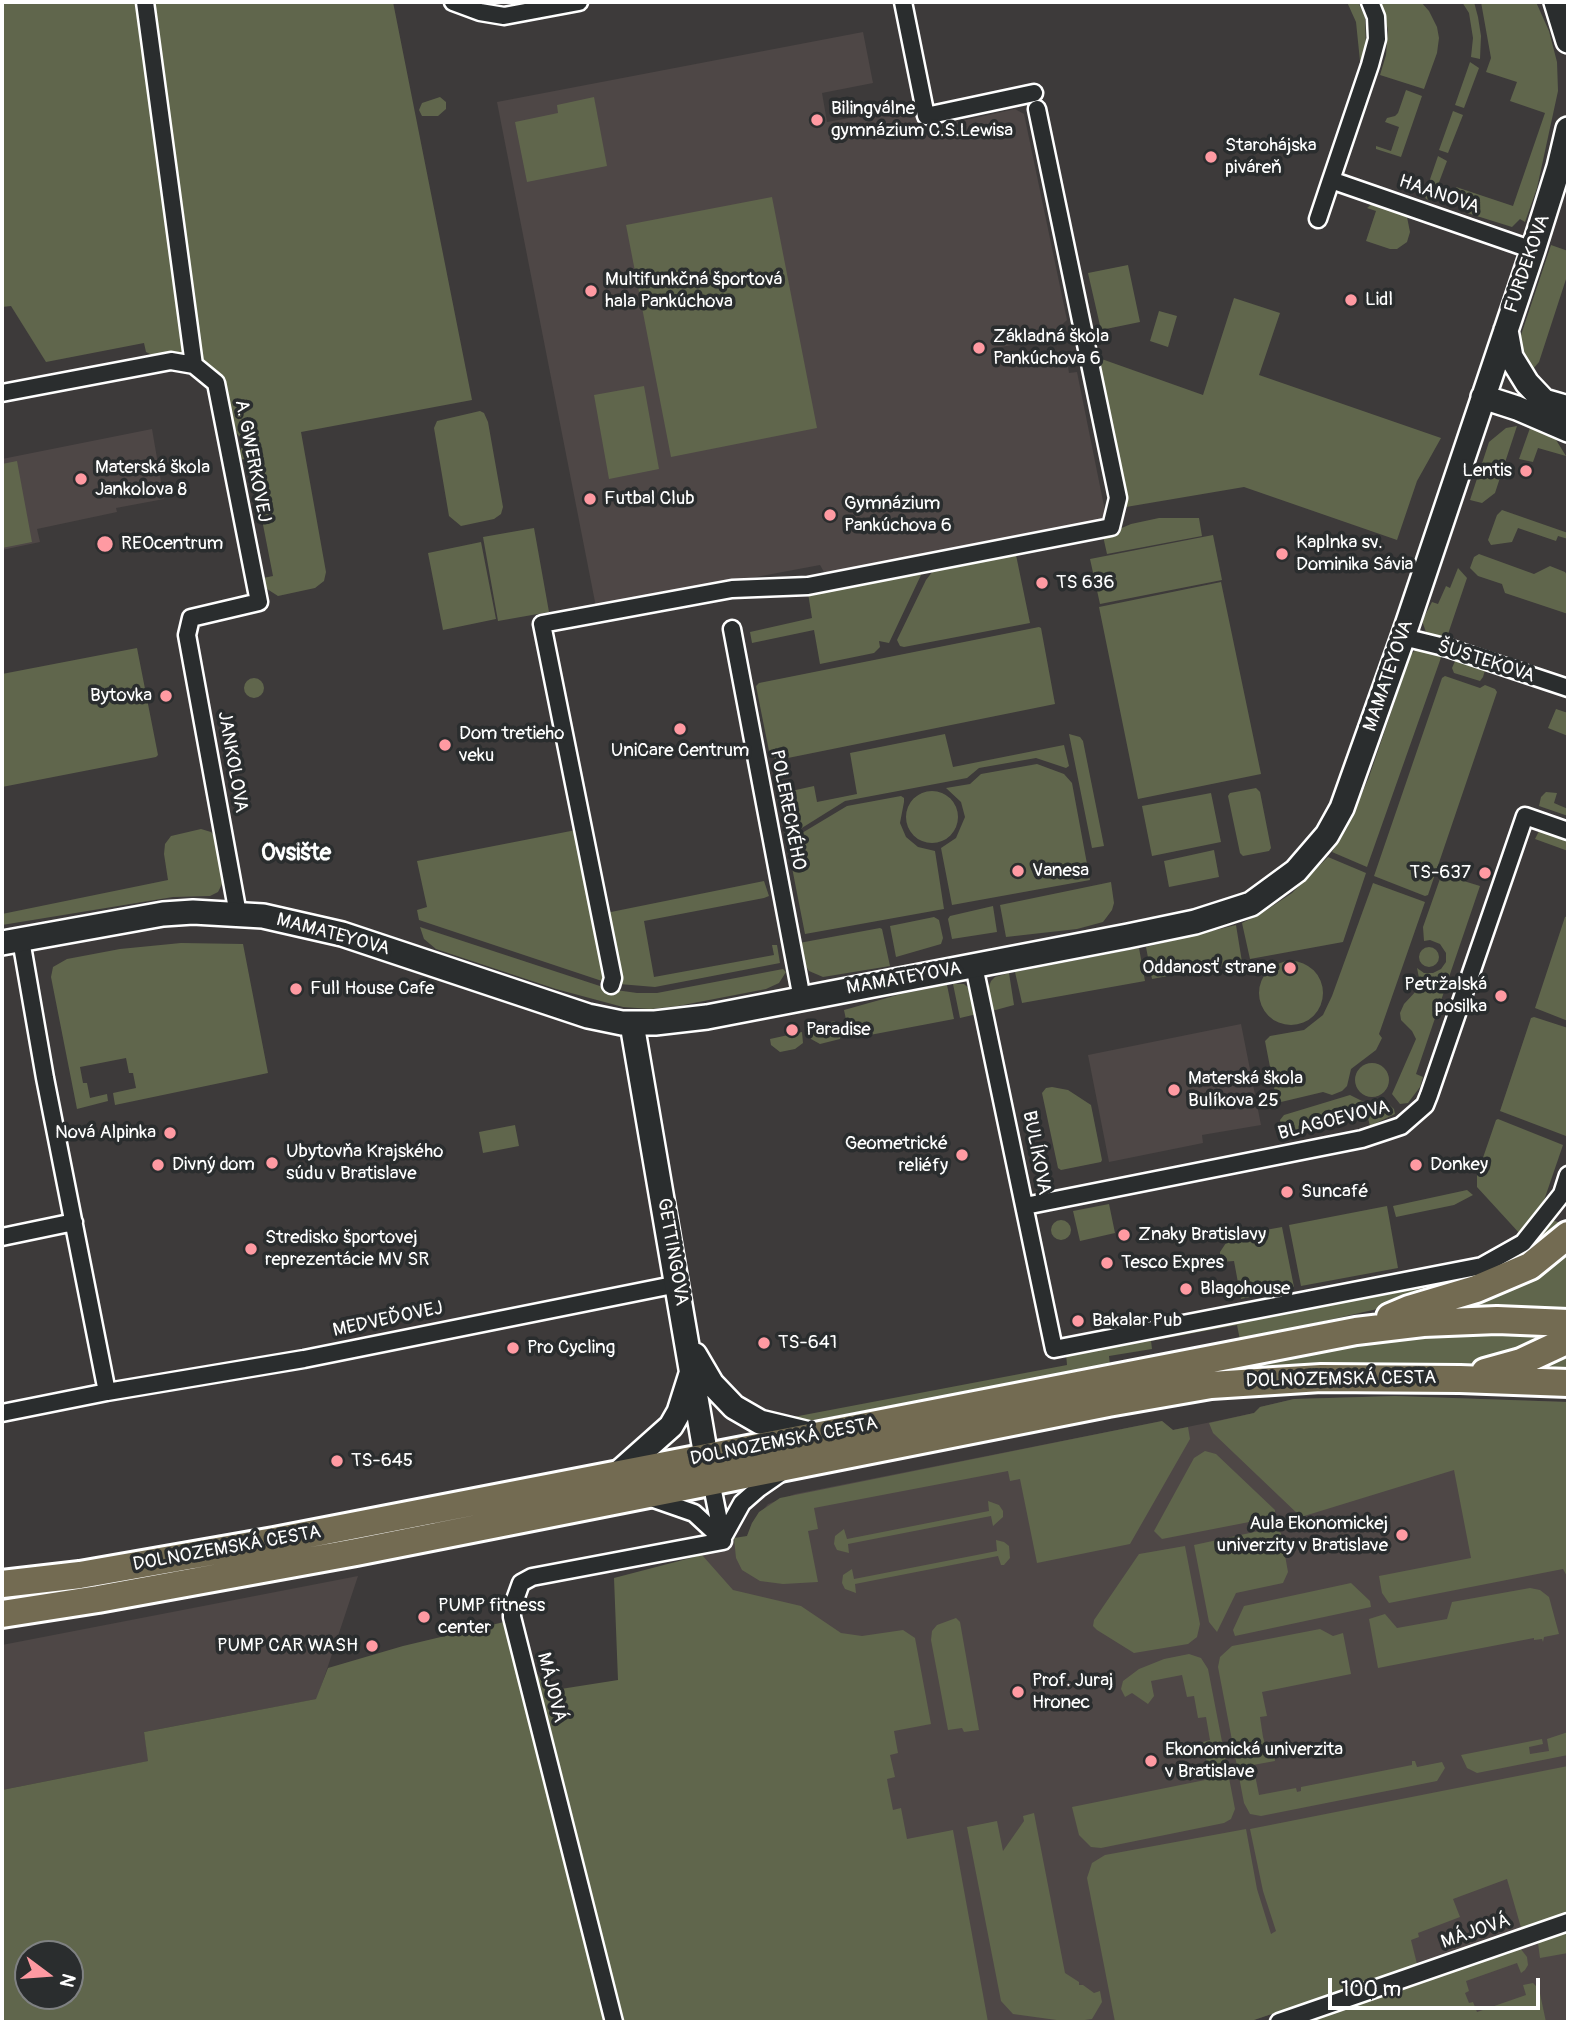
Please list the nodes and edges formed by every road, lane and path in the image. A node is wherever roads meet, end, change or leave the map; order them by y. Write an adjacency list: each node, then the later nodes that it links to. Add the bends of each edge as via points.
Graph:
1 (145, 2): 13 (street)
2 (453, 2): 3 (street, via 504,16)
3 (579, 2)
4 (903, 2): 28 (street, via 926,116 1035,101 1118,498 1111,527 808,586 732,589 542,624)
5 (1370, 2): 9 (street, via 1377,38)
6 (1556, 2): 7 (street)
7 (1568, 41)
8 (1568, 129): 11 (street, FURDEKOVA)
9 (1332, 176): 10 (street); 11 (street, HAANOVA)
10 (1318, 219)
11 (1533, 250): 12 (street, FURDEKOVA)
12 (1506, 330): 15 (street, FURDEKOVA); 16 (street, via 1511,357)
13 (194, 365): 14 (street, via 171,361); 20 (street, A. GWERKOVEJ, via 216,383 259,602)
14 (2, 393)
15 (1483, 397): 17 (street); 22 (street, MAMATEYOVA)
16 (1544, 401): 17 (street); 18 (street)
17 (1517, 408): 19 (street)
18 (1568, 408)
19 (1568, 430)
20 (191, 618): 25 (street, JANKOLOVA, via 187,635)
21 (732, 629): 29 (street, POLERECKÉHO)
22 (1403, 637): 23 (street, ŠUSTEKOVA); 27 (street, MAMATEYOVA, via 1337,817 1315,850 1276,888 1244,907 1195,922)
23 (1568, 688)
24 (1568, 831): 32 (street, BLAGOEVOVA, via 1524,816 1429,1095 1401,1126 1326,1146)
25 (238, 914): 26 (street, MAMATEYOVA, via 163,914); 30 (street, MAMATEYOVA, via 316,926 589,1016)
26 (11, 942): 33 (street)
27 (974, 966): 29 (street, MAMATEYOVA); 32 (street, BULÍKOVA)
28 (611, 985)
29 (802, 999): 30 (street, MAMATEYOVA, via 675,1022)
30 (632, 1024): 36 (street, GETTINGOVA)
31 (1568, 1175): 32 (street, BULÍKOVA, via 1562,1194 1524,1243 1482,1266 1054,1349)
32 (1025, 1206)
33 (74, 1222): 35 (street); 44 (street)
34 (1568, 1234): 38 (main road, via 1530,1266)
35 (2, 1237)
36 (678, 1284): 40 (street, GETTINGOVA); 44 (street, MEDVEĎOVEJ, via 304,1359)
37 (1568, 1323): 38 (main road, DOLNOZEMSKÁ CESTA, via 1416,1323)
38 (1356, 1331): 46 (main road, DOLNOZEMSKÁ CESTA)
39 (1568, 1339): 42 (main road, via 1521,1362)
40 (688, 1343): 41 (street, GETTINGOVA); 46 (street, via 712,1384 734,1407 760,1422)
41 (692, 1368): 48 (street, GETTINGOVA); 49 (street, via 671,1426)
42 (1460, 1379): 43 (main road, DOLNOZEMSKÁ CESTA); 47 (main road, DOLNOZEMSKÁ CESTA, via 1321,1378 1211,1385)
43 (1568, 1383)
44 (107, 1392): 45 (street, MEDVEĎOVEJ)
45 (2, 1413)
46 (816, 1435): 48 (main road, DOLNOZEMSKÁ CESTA)
47 (791, 1465): 48 (main road, DOLNOZEMSKÁ CESTA); 51 (street, via 742,1503)
48 (709, 1470): 49 (main road, DOLNOZEMSKÁ CESTA); 50 (main road, DOLNOZEMSKÁ CESTA); 51 (street)
49 (616, 1475): 52 (main road, DOLNOZEMSKÁ CESTA, via 274,1541)
50 (638, 1494): 51 (street, via 694,1513); 53 (main road, DOLNOZEMSKÁ CESTA, via 356,1552)
51 (722, 1539): 55 (street, MÁJOVÁ, via 532,1577 522,1583 514,1599 512,1617)
52 (2, 1584)
53 (2, 1614)
54 (1568, 1922): 56 (street, MÁJOVÁ)
55 (614, 2022)
56 (1279, 2022)

